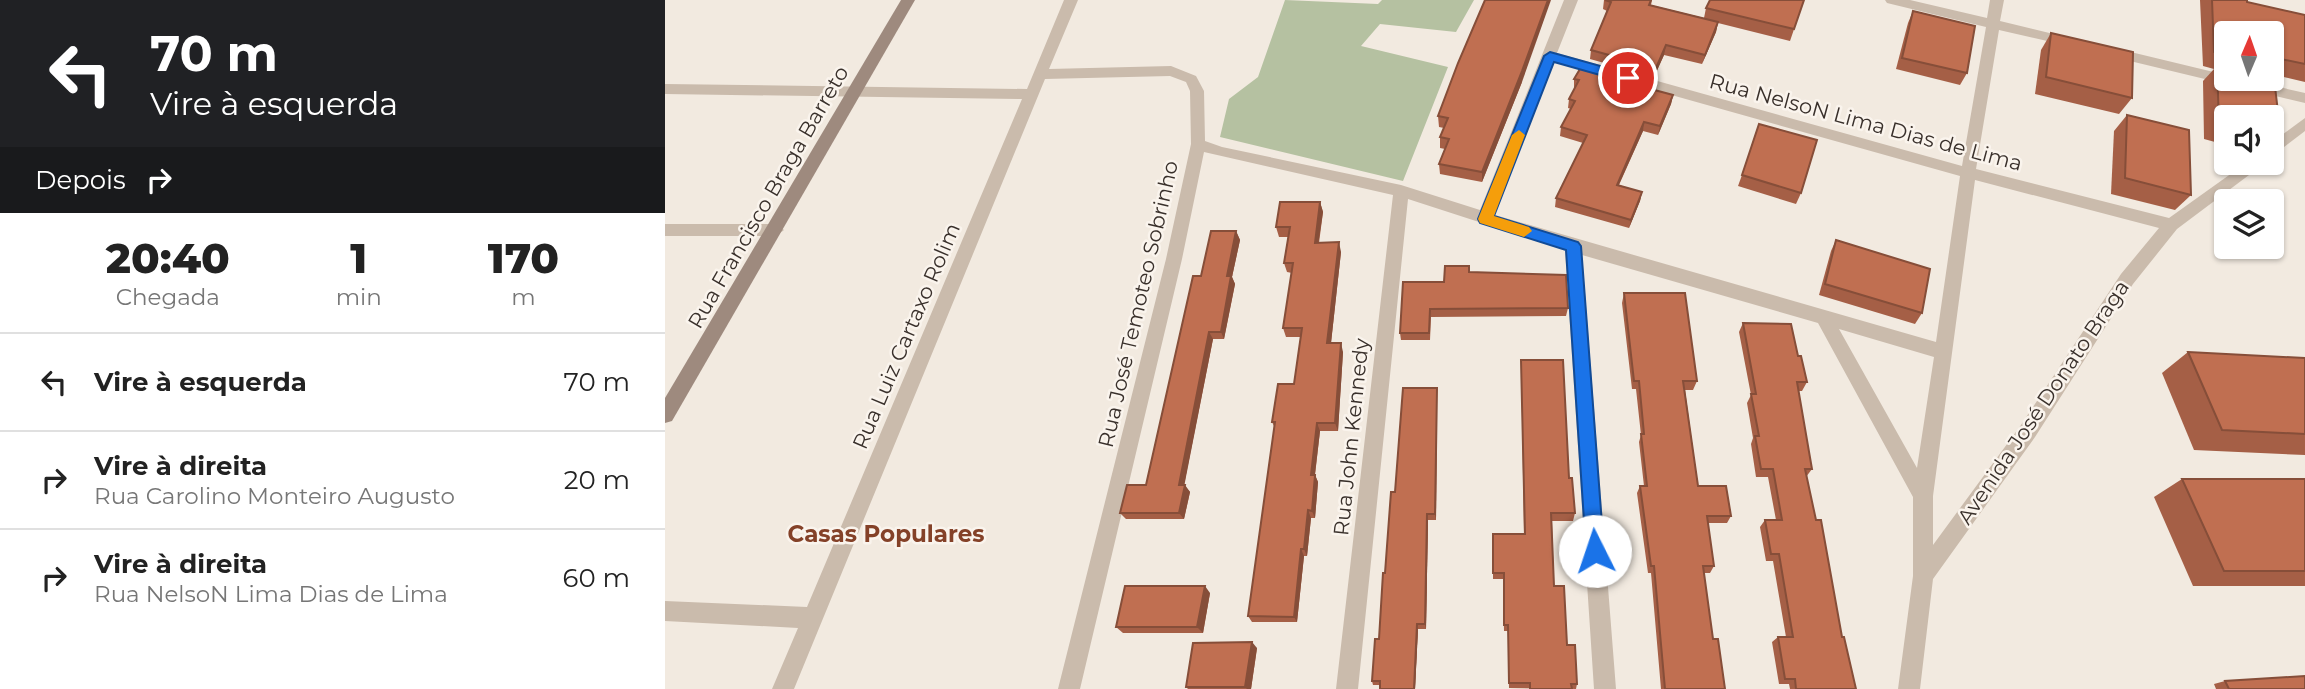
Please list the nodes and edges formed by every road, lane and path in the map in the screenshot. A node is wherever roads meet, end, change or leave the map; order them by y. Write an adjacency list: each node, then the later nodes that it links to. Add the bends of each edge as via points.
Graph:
1 (908, 0): 10 (street, Rua Francisco Braga Barreto)
2 (1071, 0): 8 (street, Rua Luiz Cartaxo Rolim)
3 (1571, 0): 7 (street)
4 (1892, 0): 6 (street)
5 (1997, 0): 6 (street)
6 (1992, 24): 12 (street); 16 (street)
7 (1550, 56): 16 (street, Rua NelsoN Lima Dias de Lima); 19 (street)
8 (1039, 74): 11 (street, Rua Luiz Cartaxo Rolim); 15 (street, Rua José Temoteo Sobrinho, via 1171,71 1191,79 1196,91)
9 (665, 89): 10 (street)
10 (852, 93): 11 (street); 22 (street, Rua Francisco Braga Barreto)
11 (1032, 94): 30 (street, Rua Luiz Cartaxo Rolim)
12 (2305, 98)
13 (2305, 123): 14 (street)
14 (2284, 141)
15 (1198, 144): 18 (street); 32 (street, Rua José Temoteo Sobrinho)
16 (1968, 173): 20 (street, Rua NelsoN Lima Dias de Lima); 25 (street)
17 (2240, 175): 20 (street, Avenida José Donato Braga)
18 (1401, 191): 19 (street); 33 (street, Rua John Kennedy)
19 (1485, 219): 23 (street)
20 (2171, 225): 28 (street, Avenida José Donato Braga, via 2127,279 2028,431)
21 (665, 230): 22 (street)
22 (776, 230): 26 (street, Rua Francisco Braga Barreto)
23 (1573, 246): 24 (street); 34 (street)
24 (1823, 317): 25 (street); 27 (street)
25 (1943, 352): 27 (street)
26 (665, 415)
27 (1923, 496): 28 (street)
28 (1923, 576): 35 (street, Avenida José Donato Braga)
29 (665, 611): 30 (street)
30 (812, 618): 31 (street, Rua Luiz Cartaxo Rolim)
31 (783, 689)
32 (1069, 689)
33 (1347, 689)
34 (1605, 689)
35 (1909, 689)

